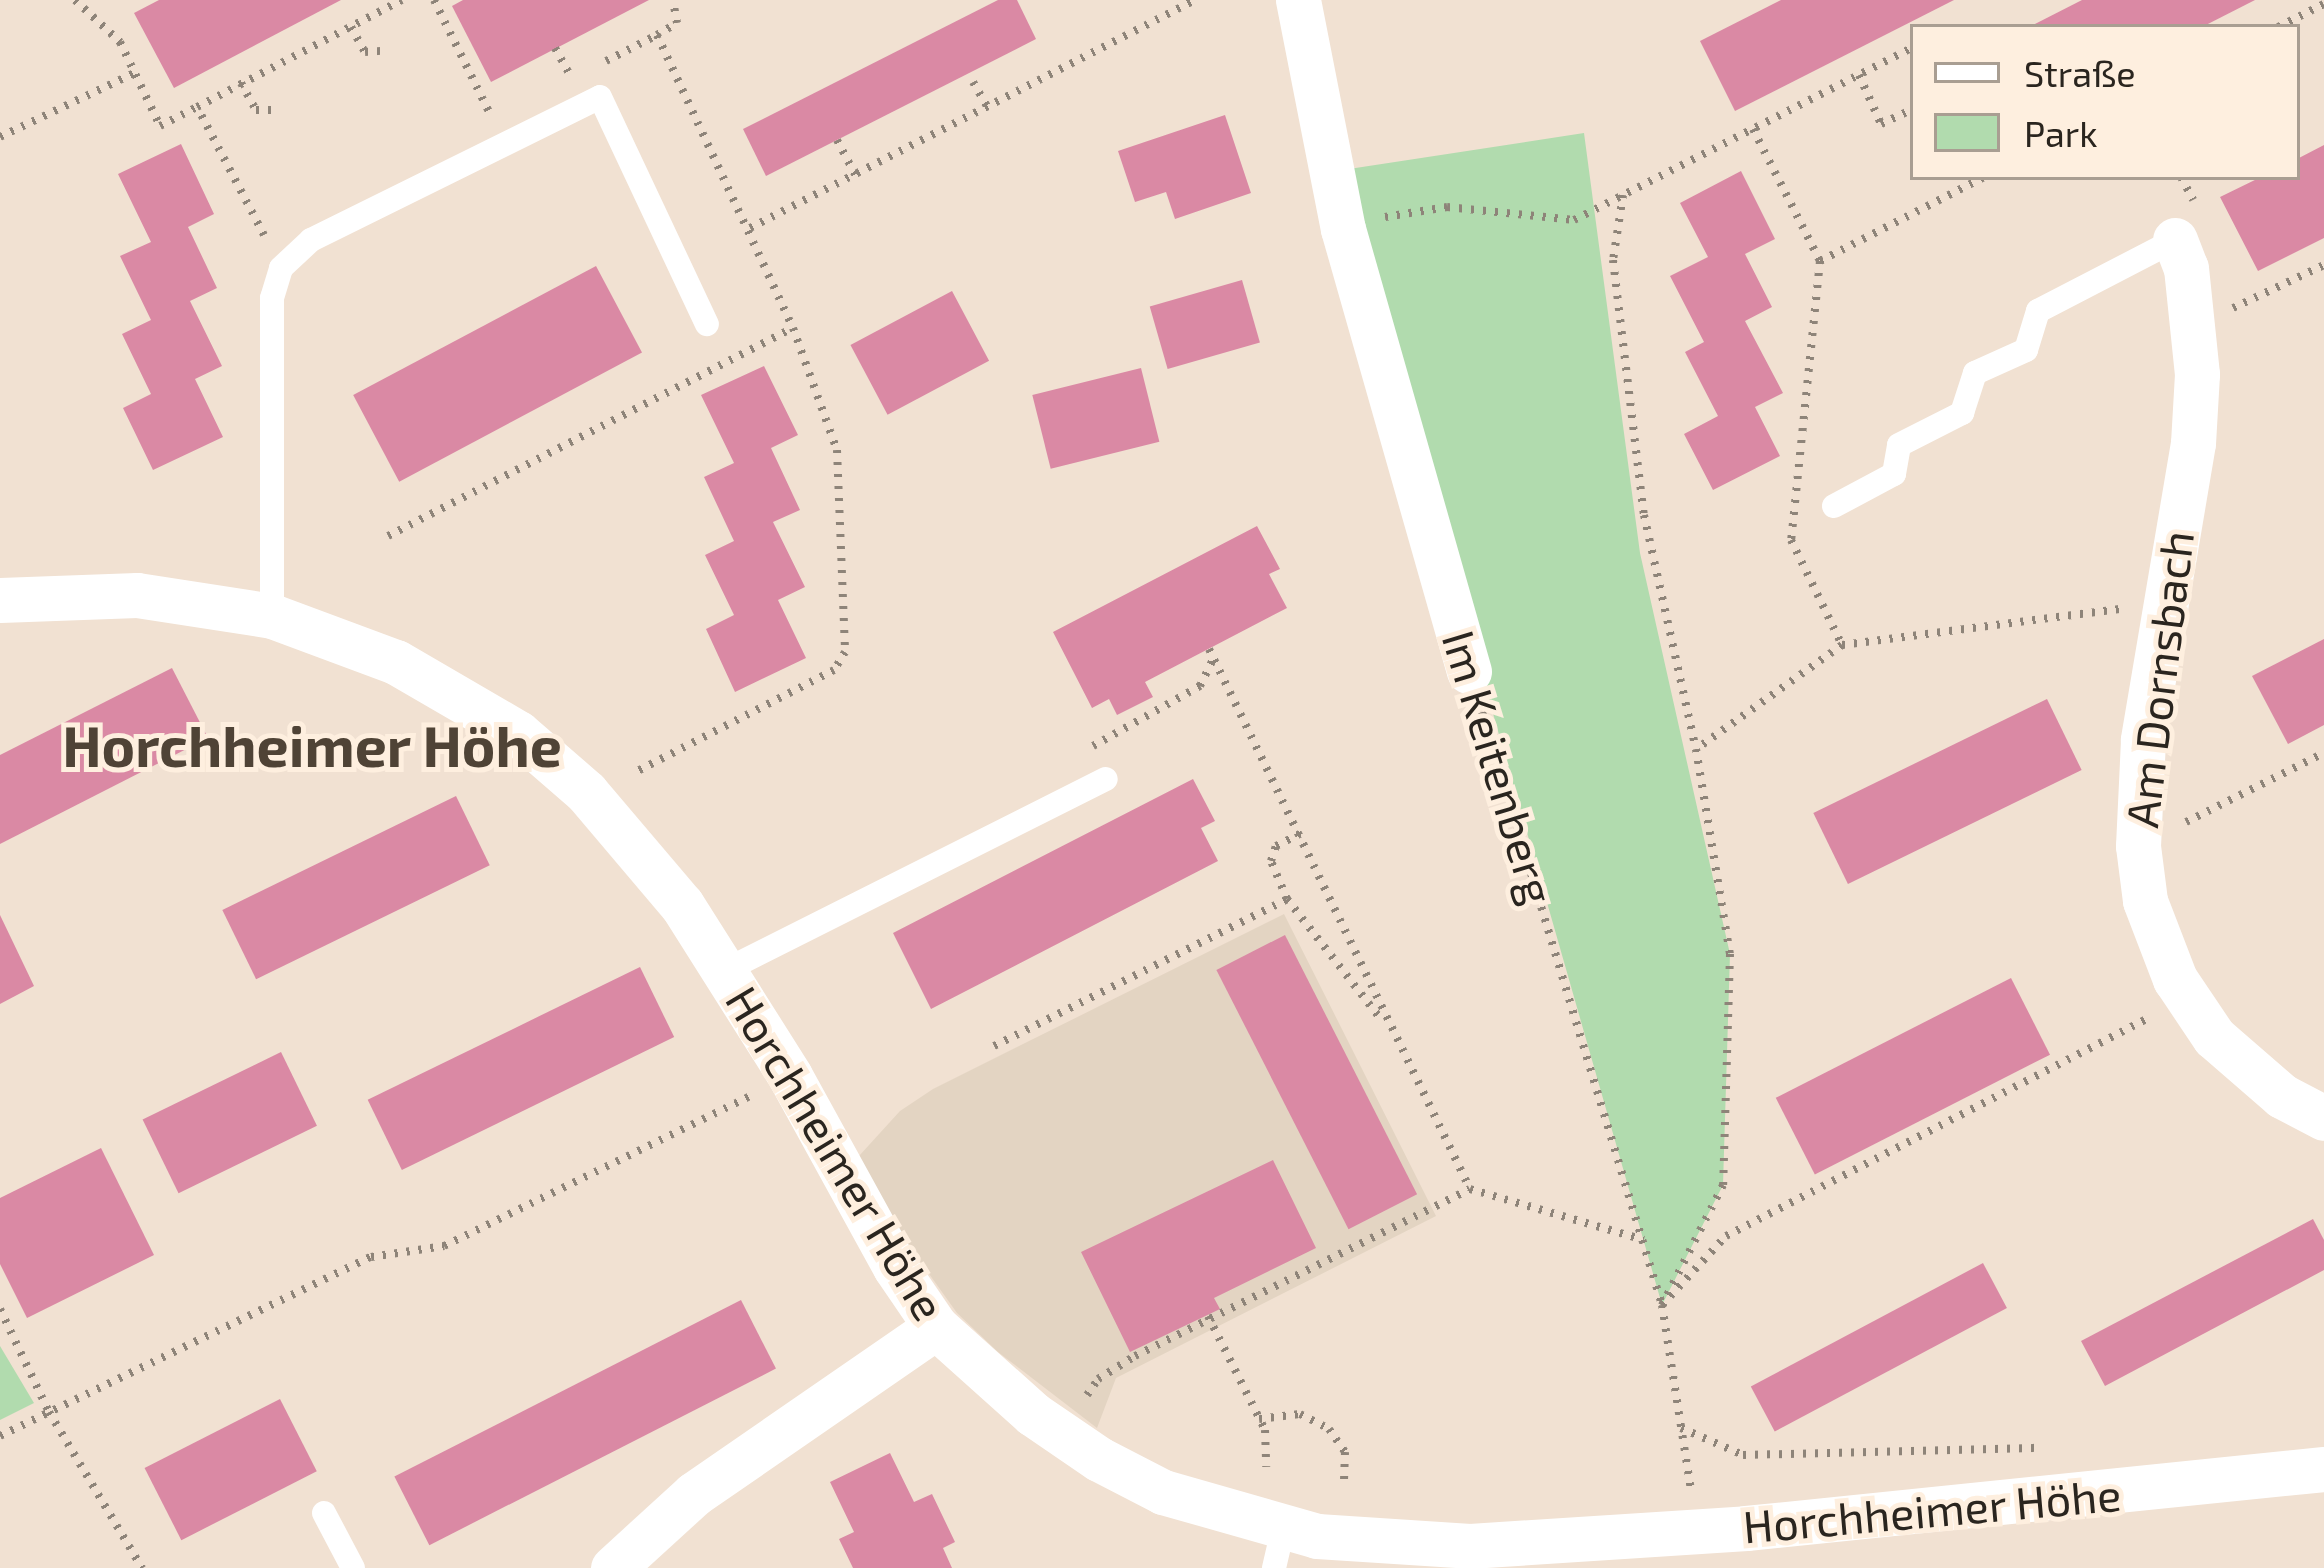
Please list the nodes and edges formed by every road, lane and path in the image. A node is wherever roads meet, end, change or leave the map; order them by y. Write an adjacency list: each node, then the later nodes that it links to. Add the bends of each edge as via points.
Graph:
1 (75, 0): 13 (path, via 120,42)
2 (402, 0): 8 (path)
3 (673, 0): 9 (path, via 677,23)
4 (1195, 0): 19 (path)
5 (1298, 0): 29 (street, Im Keitenberg)
6 (2324, 4): 7 (path)
7 (2284, 24)
8 (351, 27): 12 (path, via 365,52); 17 (path)
9 (657, 35)
10 (555, 48): 15 (path)
11 (1910, 49): 14 (path)
12 (381, 51)
13 (134, 73): 18 (path, via 160,126); 23 (path)
14 (1859, 75): 21 (path, via 1881,124); 22 (path)
15 (572, 79)
16 (974, 82): 19 (path)
17 (242, 83): 18 (path); 20 (path, via 256,110)
18 (196, 106): 33 (path)
19 (988, 108): 25 (path)
20 (273, 110)
21 (1910, 110)
22 (1753, 129): 27 (path); 31 (path)
23 (0, 137)
24 (837, 140): 25 (path)
25 (856, 176): 28 (path)
26 (1978, 180): 31 (path)
27 (1623, 195): 29 (path, via 1574,220 1447,208); 44 (path, via 1613,260 1644,515)
28 (750, 228)
29 (1343, 229): 43 (street, Im Keitenberg)
30 (2174, 240): 35 (street, Am Dornsbach, via 2186,268); 37 (lane, via 2038,311 2026,350 1975,374 1962,413 1899,445 1894,474)
31 (1820, 261): 42 (path, via 1791,540)
32 (2324, 265): 35 (path)
33 (280, 268): 34 (lane, via 311,241 600,97); 41 (lane, via 272,298)
34 (706, 324)
35 (2192, 327): 40 (street, Am Dornsbach, via 2193,443)
36 (793, 328): 38 (path)
37 (1834, 506)
38 (388, 536)
39 (0, 600): 41 (street, Horchheimer Höhe, via 137,596)
40 (2163, 603): 42 (path); 48 (street, Am Dornsbach)
41 (272, 616): 50 (street, Horchheimer Höhe, via 396,662 518,733 620,827)
42 (1842, 645): 44 (path)
43 (1469, 671): 57 (path, Im Keitenberg)
44 (1696, 749): 58 (path, via 1730,954 1723,1185)
45 (2324, 753): 48 (path)
46 (1106, 779): 47 (path, via 1091,749 1096,742 1200,686 1211,653); 50 (lane, Horchheimer Höhe)
47 (1301, 832): 49 (path, via 1276,846 1271,861); 52 (path)
48 (2138, 846): 51 (street, Am Dornsbach, via 2149,916)
49 (1287, 899): 52 (path); 53 (path)
50 (726, 970): 54 (street, Horchheimer Höhe)
51 (2188, 998): 55 (street, Am Dornsbach, via 2248,1070); 58 (path, via 1726,1236)
52 (1389, 1029): 56 (path)
53 (994, 1046)
54 (790, 1076): 61 (street, Horchheimer Höhe); 63 (path, via 444,1246 371,1257)
55 (2324, 1118)
56 (1470, 1189): 57 (path); 62 (path, via 1135,1356)
57 (1644, 1240): 58 (path, Im Keitenberg)
58 (1662, 1305): 65 (path, Im Keitenberg)
59 (0, 1309): 63 (path)
60 (1207, 1315): 64 (path)
61 (936, 1327): 73 (street, Horchheimer Höhe, via 998,1387 1100,1459); 76 (street, via 694,1494)
62 (1087, 1395)
63 (49, 1412): 66 (path); 74 (path)
64 (1259, 1419): 68 (path); 70 (path, via 1300,1414 1329,1429 1345,1452)
65 (1681, 1428): 67 (path, via 1742,1455); 72 (path, Im Keitenberg)
66 (0, 1436)
67 (2049, 1448)
68 (1266, 1467)
69 (2324, 1469): 72 (street, Horchheimer Höhe, via 1746,1528)
70 (1344, 1483)
71 (324, 1514): 75 (lane)
72 (1678, 1522): 73 (street, Horchheimer Höhe, via 1437,1546)
73 (1278, 1549)
74 (142, 1568)
75 (353, 1568)
76 (613, 1568)

